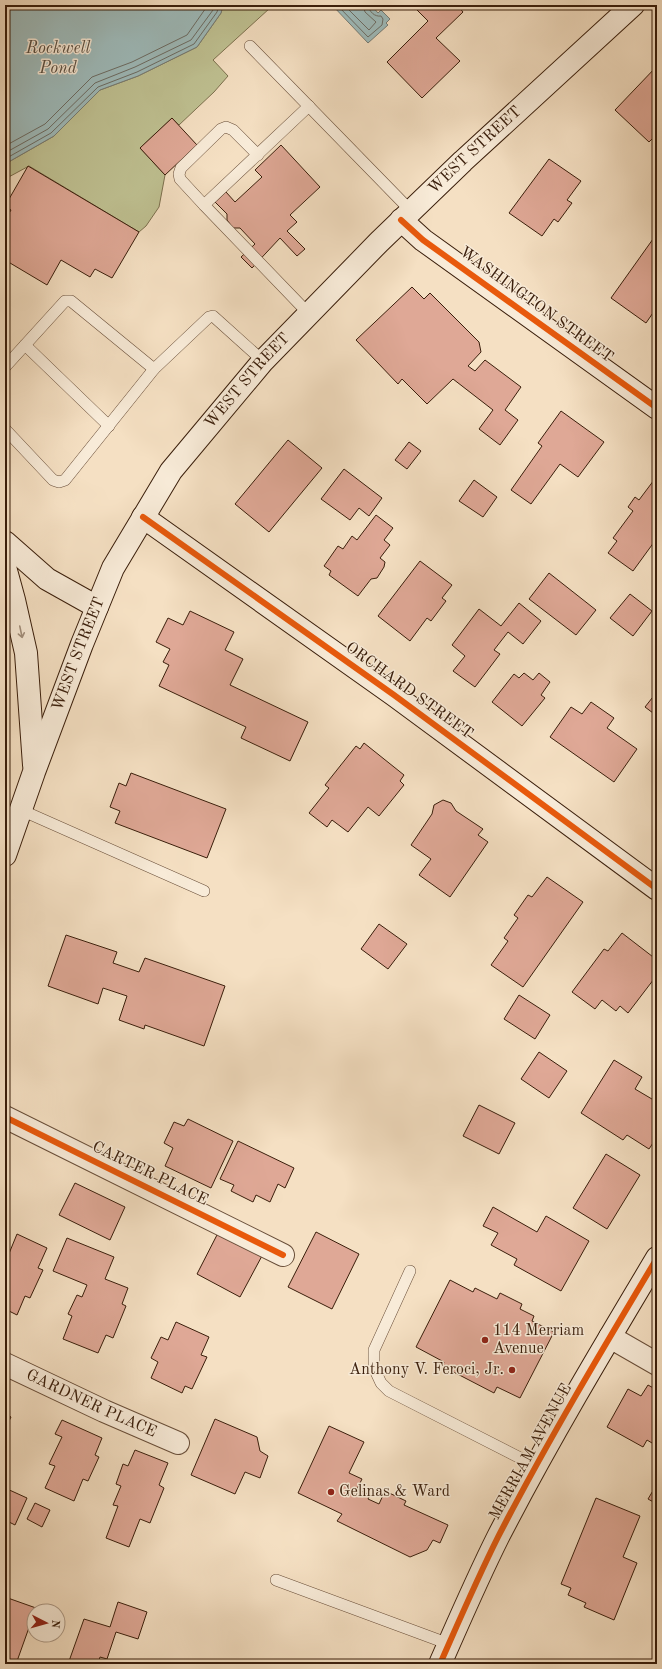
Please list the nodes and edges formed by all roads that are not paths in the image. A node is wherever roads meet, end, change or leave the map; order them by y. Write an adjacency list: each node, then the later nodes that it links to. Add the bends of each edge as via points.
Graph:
1 (633, 5): 6 (street, WEST STREET)
2 (250, 46): 3 (lane)
3 (310, 106): 4 (lane); 6 (lane)
4 (258, 155): 5 (lane); 5 (lane, via 232,130 226,127 221,129 181,168 179,174 180,179)
5 (204, 205): 7 (lane)
6 (406, 215): 7 (street, WEST STREET); 12 (street, WASHINGTON STREET, via 423,240)
7 (309, 314): 9 (street, WEST STREET)
8 (25, 345): 10 (lane); 11 (lane, via 65,301 71,301); 13 (lane)
9 (263, 361): 11 (lane, via 213,316); 15 (street, WEST STREET, via 171,471)
10 (5, 367)
11 (154, 370): 13 (lane)
12 (657, 408)
13 (109, 426): 14 (lane, via 65,480 59,482 53,480)
14 (5, 429)
15 (143, 517): 18 (street, WEST STREET, via 113,568); 22 (street, ORCHARD STREET, via 394,696)
16 (5, 542): 18 (street, via 47,579)
17 (5, 567): 19 (street, one-way to 19, via 26,653)
18 (97, 607): 19 (street, WEST STREET)
19 (34, 772): 20 (street, WEST STREET)
20 (21, 810): 21 (street, WEST STREET); 23 (lane)
21 (7, 842)
22 (657, 889)
23 (204, 891)
24 (5, 1117): 25 (street, CARTER PLACE)
25 (283, 1255)
26 (657, 1258): 28 (street, MERRIAM AVENUE)
27 (410, 1271): 32 (lane, via 374,1350 374,1368 381,1383 389,1391)
28 (610, 1336): 30 (street); 32 (street, MERRIAM AVENUE)
29 (5, 1364): 31 (street, GARDNER PLACE)
30 (657, 1364)
31 (178, 1443)
32 (536, 1466): 34 (street, MERRIAM AVENUE, via 498,1539)
33 (276, 1580): 34 (lane)
34 (449, 1644): 35 (street, MERRIAM AVENUE)
35 (440, 1664)

